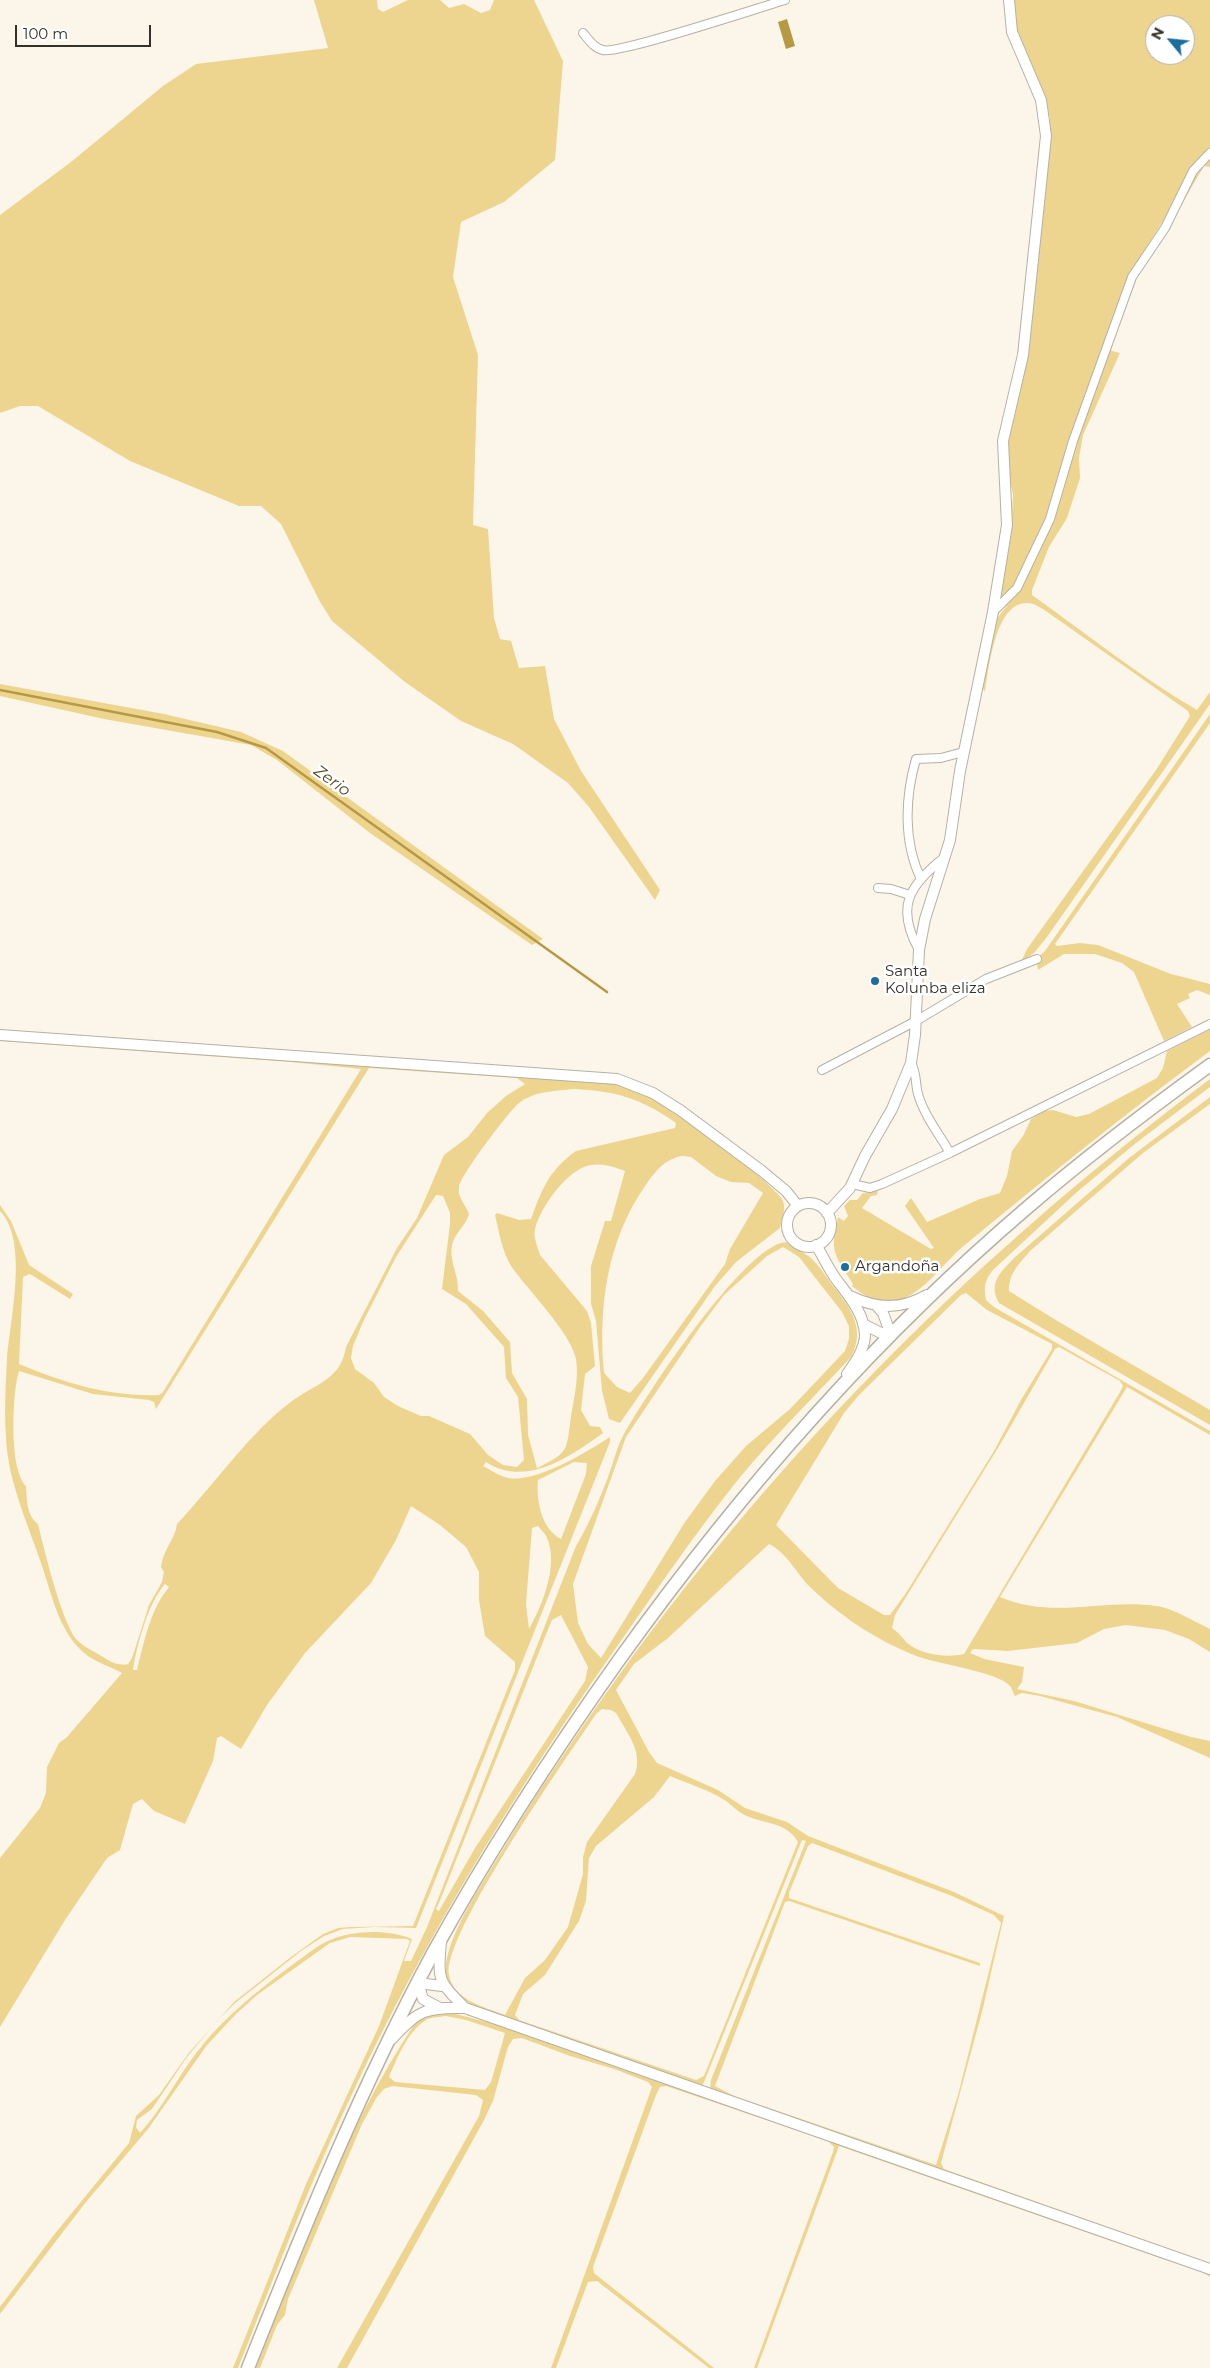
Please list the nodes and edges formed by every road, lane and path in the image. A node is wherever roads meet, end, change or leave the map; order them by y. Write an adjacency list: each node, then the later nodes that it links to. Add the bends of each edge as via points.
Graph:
1 (786, 0): 3 (street, via 648,42 605,51 593,45)
2 (1009, 0): 5 (street, via 1012,32 1041,100 1046,136 1023,355 1003,442 1007,525)
3 (583, 33)
4 (1210, 153): 5 (street, via 1193,171 1165,228 1132,278 1073,441 1050,518 1017,588)
5 (993, 612): 6 (street)
6 (963, 752): 7 (street); 8 (street, via 942,758 916,758 908,796 908,833 914,864)
7 (946, 857): 8 (street); 11 (street)
8 (921, 879): 10 (street)
9 (878, 888): 10 (street)
10 (910, 895): 11 (street, via 906,903 908,930)
11 (918, 950): 13 (street)
12 (1037, 958): 13 (street, via 986,979)
13 (916, 1021): 16 (street); 18 (street)
14 (1210, 1024): 19 (street)
15 (0, 1035): 21 (street, via 617,1080 653,1093 680,1110 786,1191)
16 (911, 1063): 19 (street, via 916,1071 917,1092 924,1109); 20 (street, via 892,1109)
17 (1210, 1064): 24 (main road, via 1043,1194)
18 (822, 1070)
19 (950, 1153): 20 (street, via 870,1188)
20 (852, 1184): 22 (street)
21 (798, 1206): 22 (street, via 814,1204); 23 (street, via 788,1217 788,1232 797,1243 810,1247)
22 (827, 1213): 23 (street, via 830,1229 825,1239)
23 (816, 1245): 25 (street)
24 (937, 1289): 26 (street, via 911,1304 892,1308); 28 (main road)
25 (850, 1296): 26 (street); 27 (street)
26 (877, 1306): 28 (street)
27 (863, 1324): 28 (street); 29 (street, via 865,1337 860,1353)
28 (891, 1335): 29 (main road)
29 (834, 1394): 30 (main road, via 756,1480 674,1584 561,1743)
30 (441, 1939): 31 (main road); 32 (street, via 439,1963)
31 (418, 1983): 32 (street); 33 (street, via 423,1999); 35 (main road)
32 (442, 1986): 34 (street)
33 (438, 2007): 34 (street); 35 (street, via 419,2014)
34 (464, 2008): 36 (street)
35 (385, 2047): 37 (main road, via 349,2121)
36 (1210, 2269)
37 (248, 2368)

